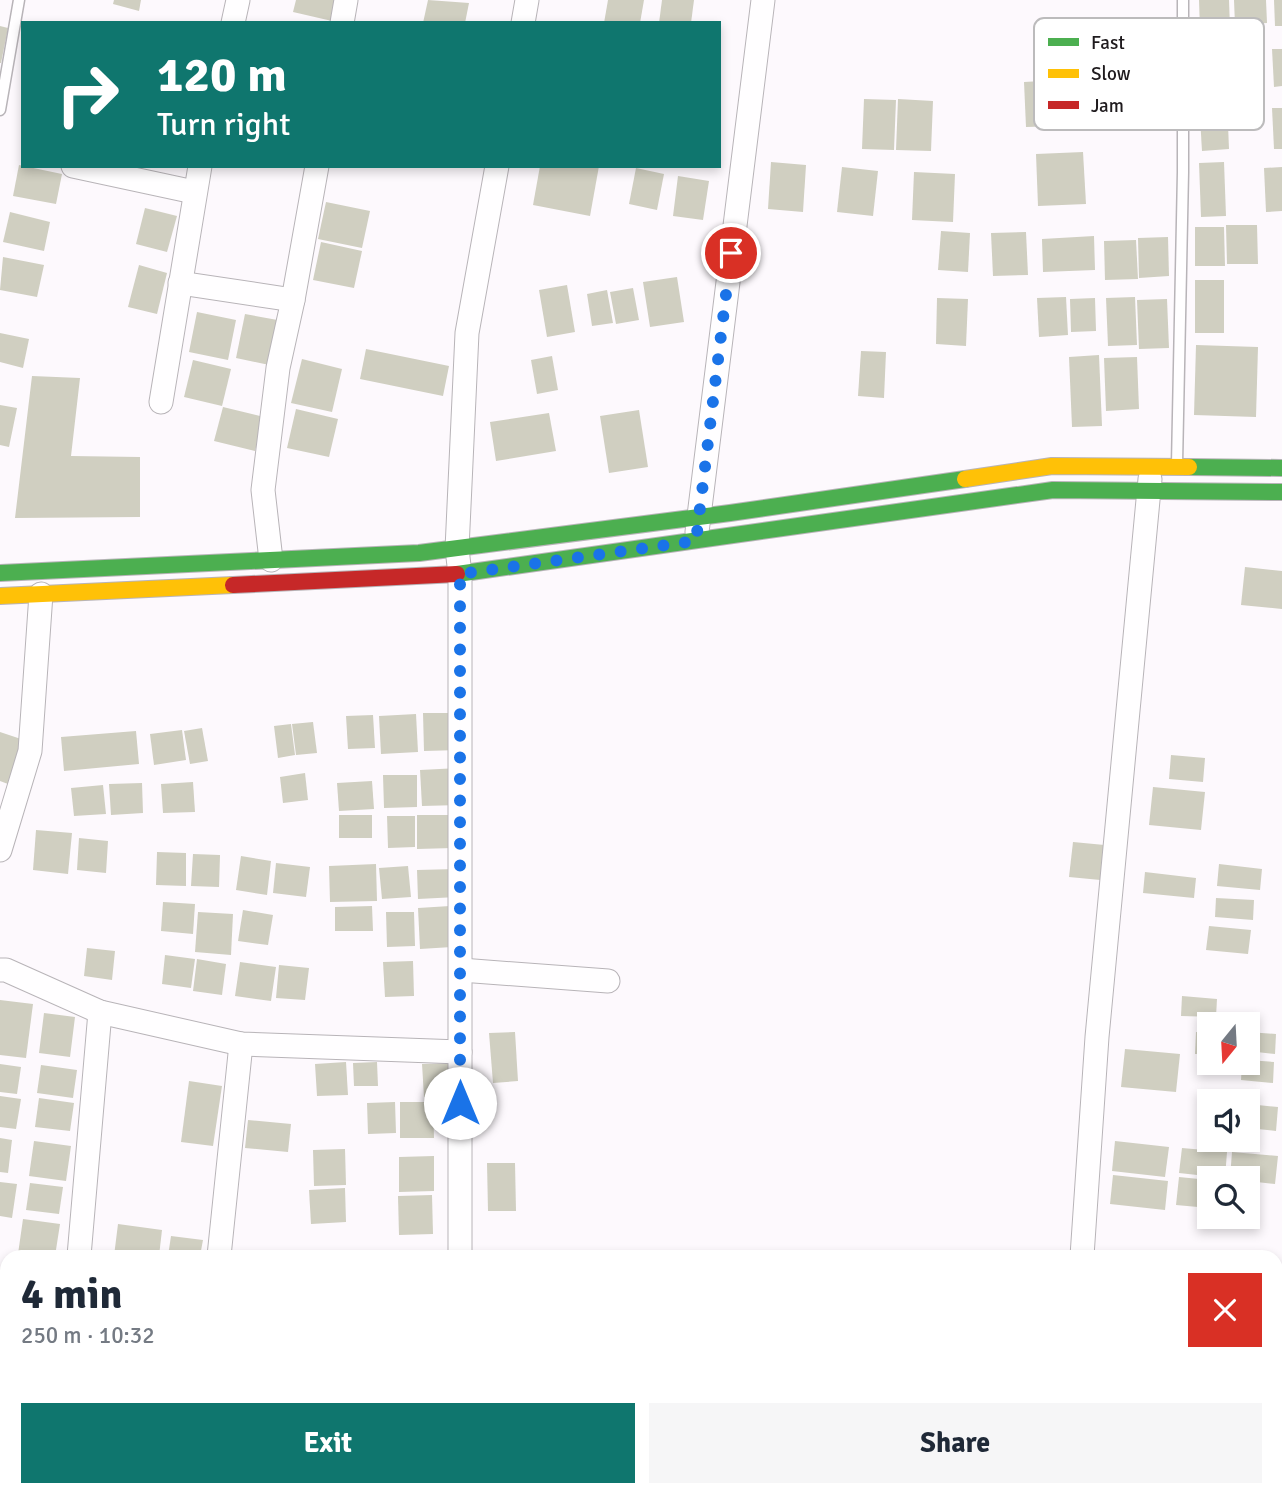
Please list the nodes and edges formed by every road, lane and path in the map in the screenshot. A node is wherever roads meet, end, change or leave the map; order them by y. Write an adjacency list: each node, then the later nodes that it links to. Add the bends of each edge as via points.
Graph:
1 (19, 0): 11 (lane)
2 (238, 0): 8 (street)
3 (346, 0): 9 (street)
4 (527, 0): 10 (street)
5 (763, 0): 26 (street)
6 (1183, 0): 7 (lane)
7 (1183, 18)
8 (233, 21)
9 (342, 21)
10 (523, 21)
11 (0, 110)
12 (1183, 130): 22 (lane)
13 (82, 168): 17 (street)
14 (200, 168): 17 (street)
15 (317, 168): 19 (street)
16 (497, 168): 28 (street, via 467,333)
17 (194, 192): 18 (street)
18 (180, 283): 19 (street); 20 (street)
19 (293, 300): 29 (street, via 278,368 262,490)
20 (161, 402)
21 (1150, 467): 22 (main road); 24 (street); 26 (main road, via 1052,466)
22 (1177, 467): 23 (main road)
23 (1282, 468)
24 (1150, 492): 25 (main road); 27 (main road, via 1053,490); 44 (street, via 1097,1037)
25 (1282, 492)
26 (698, 517): 27 (street); 28 (main road)
27 (696, 541): 31 (main road)
28 (457, 549): 29 (main road); 31 (street)
29 (271, 560): 30 (main road)
30 (0, 573)
31 (460, 574): 32 (main road); 35 (street)
32 (41, 594): 33 (main road); 34 (street, via 30,751)
33 (0, 596)
34 (0, 850)
35 (461, 970): 37 (street); 40 (street)
36 (0, 971): 38 (street)
37 (608, 981)
38 (100, 1012): 39 (street); 41 (street)
39 (241, 1044): 40 (street); 42 (street)
40 (460, 1052): 43 (street)
41 (80, 1250)
42 (220, 1250)
43 (460, 1250)
44 (1082, 1250)

